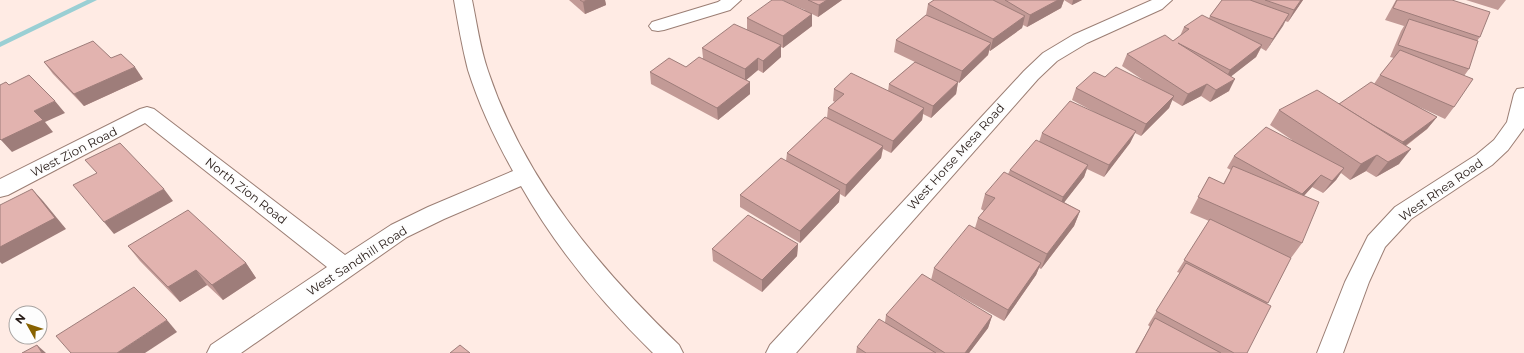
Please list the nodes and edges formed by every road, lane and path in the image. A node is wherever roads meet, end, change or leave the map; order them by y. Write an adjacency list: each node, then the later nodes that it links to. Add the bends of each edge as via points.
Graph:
1 (463, 0): 7 (street, via 481,79)
2 (732, 0): 4 (street, via 724,6)
3 (1163, 0): 12 (street, West Horse Mesa Road, via 1080,39 1050,57 1031,74)
4 (658, 26)
5 (1524, 94): 13 (street, West Rhea Road, via 1517,123 1501,145 1484,160 1403,213 1376,242 1357,282)
6 (147, 114): 8 (street, West Zion Road); 9 (street, North Zion Road)
7 (525, 175): 9 (street, West Sandhill Road, via 399,231); 11 (street, via 559,228 607,288)
8 (0, 189)
9 (345, 268): 10 (street, West Sandhill Road)
10 (220, 353)
11 (670, 353)
12 (779, 353)
13 (1330, 353)

